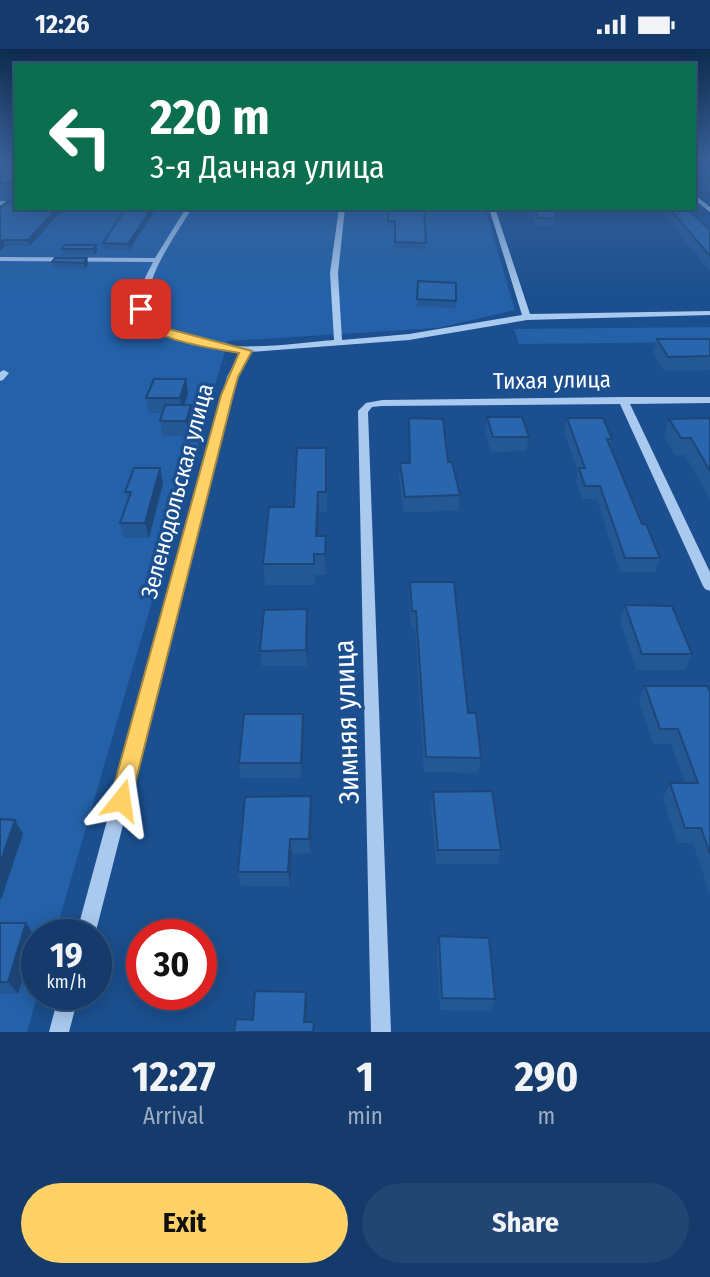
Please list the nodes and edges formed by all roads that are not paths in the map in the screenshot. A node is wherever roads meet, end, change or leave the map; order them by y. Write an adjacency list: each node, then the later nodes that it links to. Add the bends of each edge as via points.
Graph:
1 (188, 210): 5 (street)
2 (342, 210): 8 (street, via 334,273)
3 (493, 210): 7 (street)
4 (0, 259): 5 (street)
5 (158, 260): 9 (street, via 141,309 149,323 181,338)
6 (710, 313): 7 (street)
7 (527, 317): 8 (street, via 408,337)
8 (338, 342): 9 (street)
9 (246, 351): 14 (street, Зеленодольская улица, via 229,386)
10 (623, 400): 11 (street); 12 (street, Тихая улица, via 382,403); 13 (street, Тихая улица)
11 (710, 400)
12 (363, 411): 17 (street, Зимняя улица)
13 (710, 586)
14 (89, 919)
15 (65, 1010): 16 (street)
16 (59, 1032)
17 (381, 1032)

